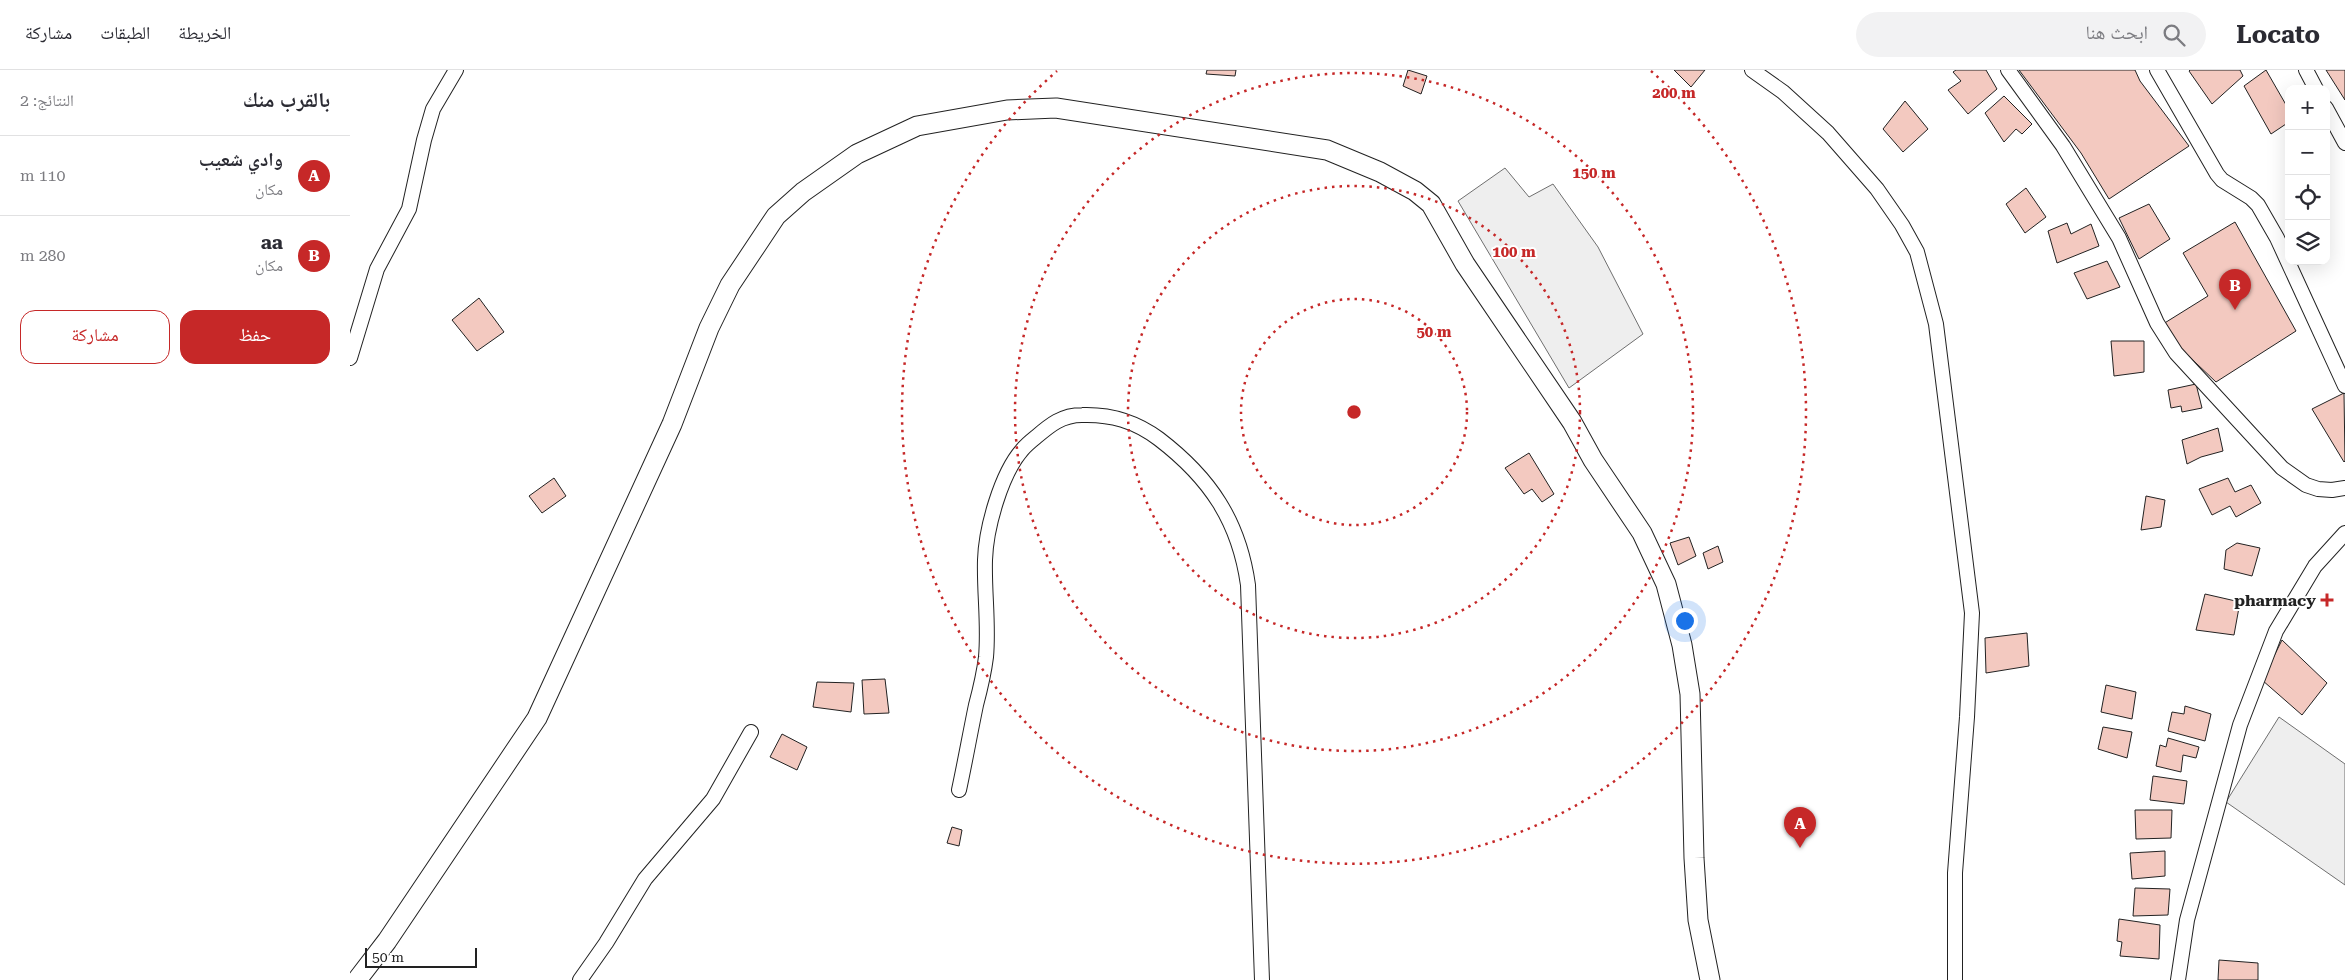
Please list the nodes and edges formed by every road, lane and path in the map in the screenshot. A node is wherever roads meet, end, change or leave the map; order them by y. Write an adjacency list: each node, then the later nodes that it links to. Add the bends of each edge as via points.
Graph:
1 (456, 70): 9 (street, via 433,109 409,209 377,269)
2 (1752, 70): 19 (street, via 1783,92 1828,133 1878,188 1917,252 1936,324 1972,612 1955,873)
3 (2008, 70): 11 (street, via 2063,146 2119,238 2157,324 2176,353 2282,468 2306,485 2318,489)
4 (2157, 70): 10 (street, via 2216,174 2258,205 2277,238)
5 (2306, 70): 6 (street)
6 (2314, 85)
7 (2330, 115): 8 (street)
8 (2345, 143)
9 (350, 358)
10 (2345, 386)
11 (2345, 488)
12 (2345, 533): 20 (street, via 2315,566 2276,631 2240,725 2187,920)
13 (751, 732): 16 (street, via 713,799 645,879)
14 (959, 790): 17 (street, via 986,660 985,557 991,524 1008,471 1022,450 1053,422 1072,415 1099,414 1137,424 1164,443 1211,489 1231,522 1243,554 1248,585)
15 (357, 980): 18 (main road, via 388,941 537,718 672,424 709,328 730,285 776,216 803,192 857,154 918,126 1007,110 1056,108 1327,150 1415,190 1431,204 1466,264 1642,533 1666,584 1682,645 1690,694 1697,911)
16 (580, 980)
17 (1262, 980)
18 (1710, 980)
19 (1955, 980)
20 (2178, 980)

